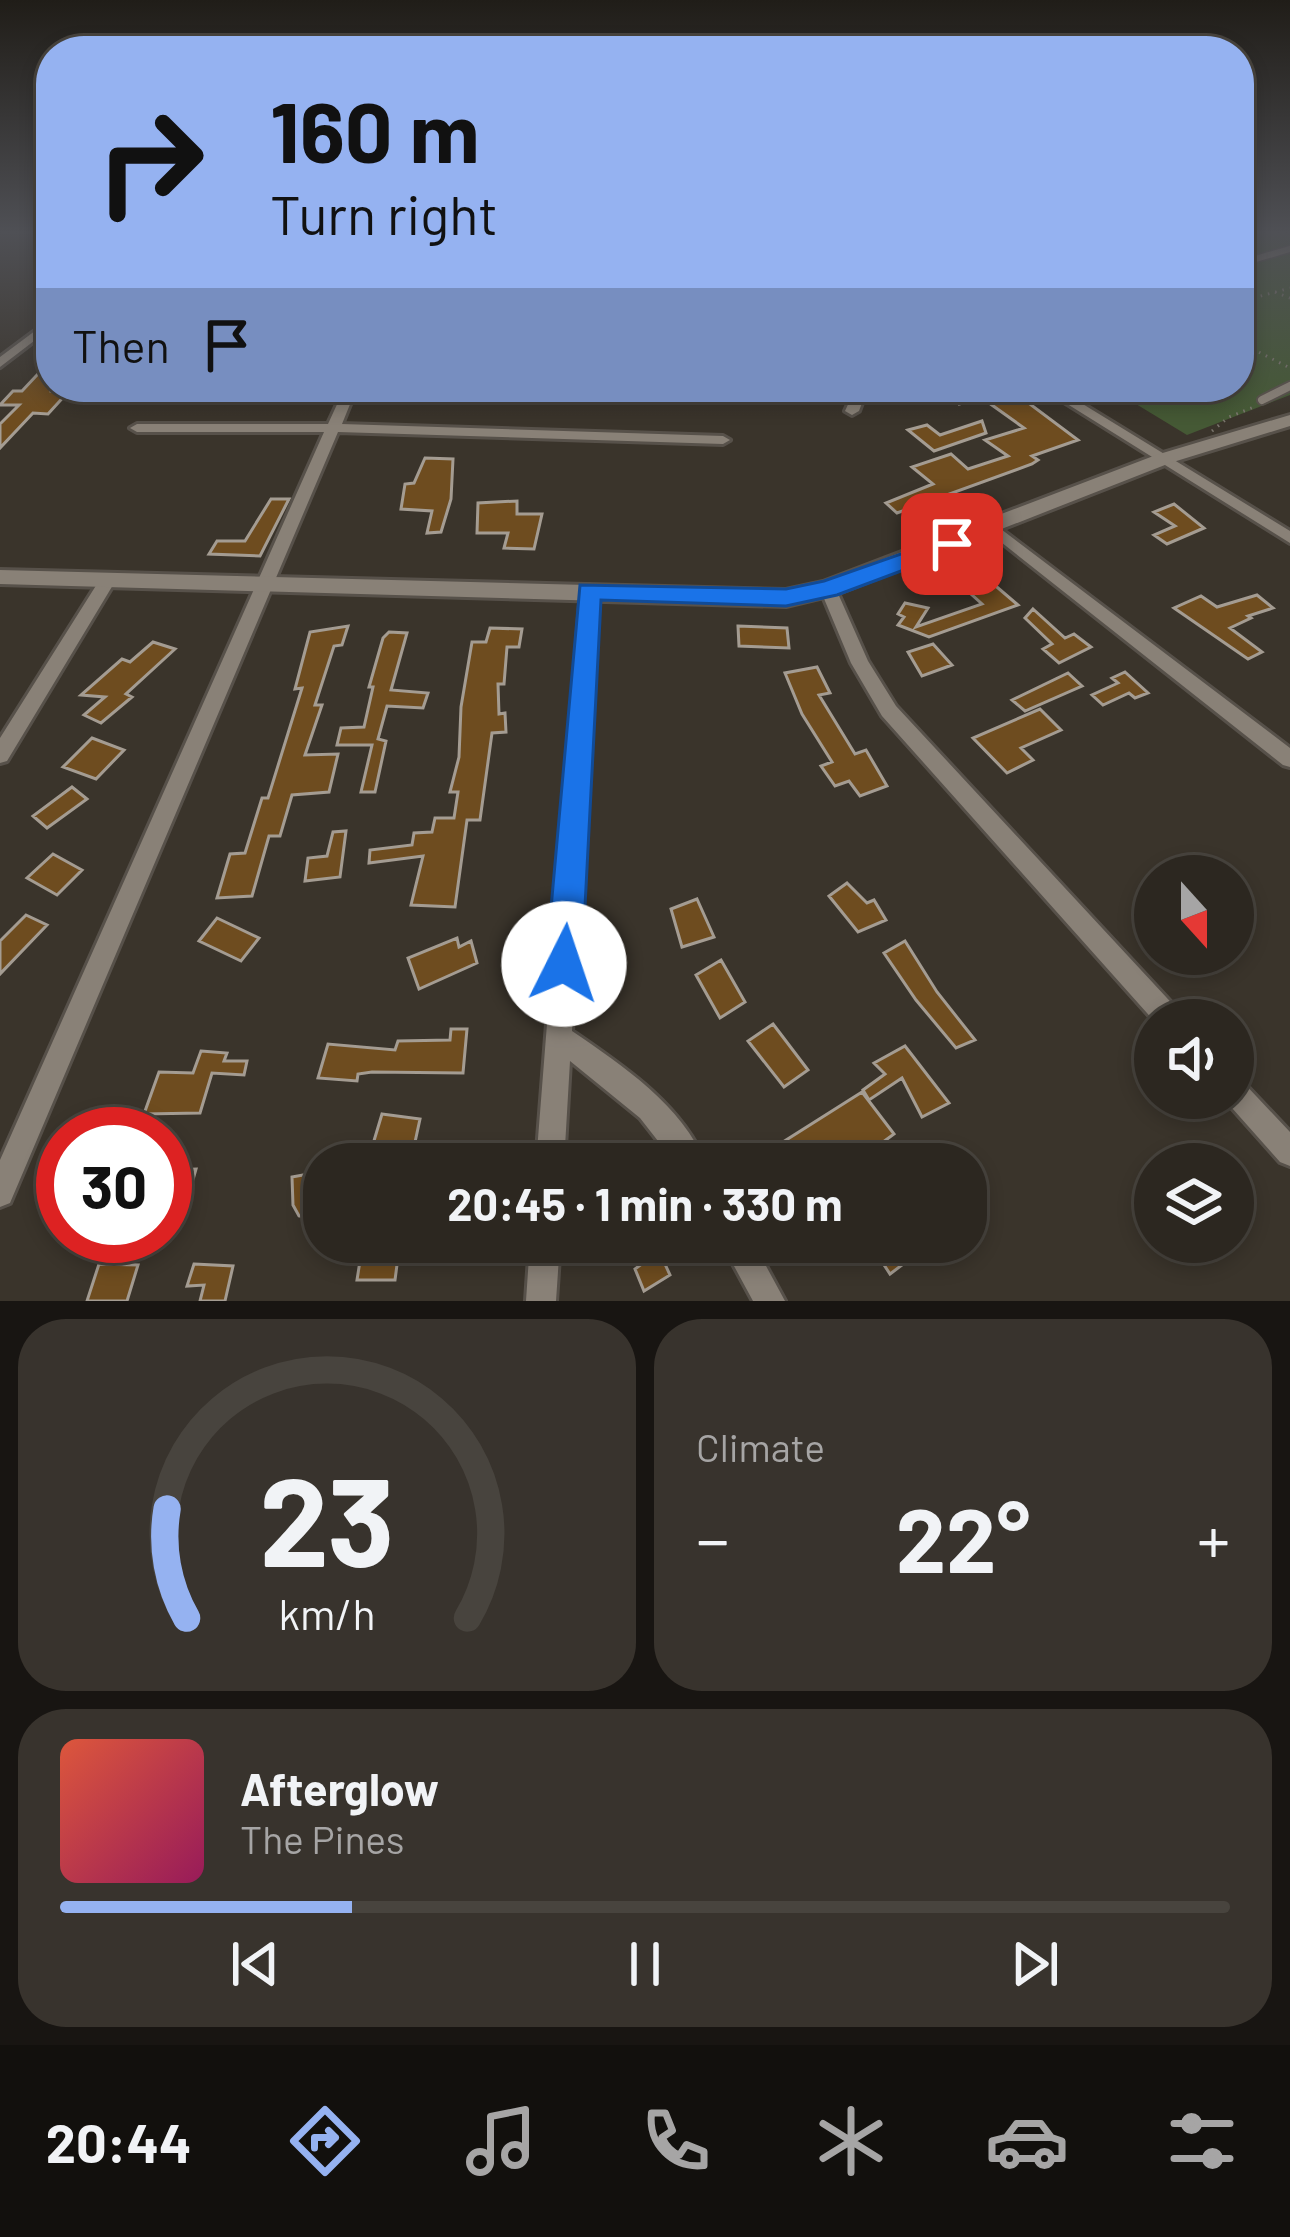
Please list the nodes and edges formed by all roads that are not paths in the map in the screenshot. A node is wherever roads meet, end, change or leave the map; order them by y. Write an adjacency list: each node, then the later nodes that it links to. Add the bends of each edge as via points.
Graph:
1 (36, 335): 2 (street)
2 (0, 363)
3 (1290, 386): 4 (lane)
4 (1262, 400)
5 (344, 402): 11 (street)
6 (856, 402): 8 (street)
7 (1071, 402): 13 (street)
8 (852, 411)
9 (1290, 420): 13 (street)
10 (137, 428): 11 (street)
11 (333, 428): 12 (street); 18 (street)
12 (724, 440)
13 (1163, 458): 14 (street); 15 (street)
14 (993, 528): 19 (street); 22 (street)
15 (1290, 538)
16 (0, 578): 17 (street)
17 (108, 580): 18 (street); 21 (street)
18 (262, 585): 20 (street); 29 (street)
19 (828, 589): 20 (street, via 786,598); 23 (street, via 889,710)
20 (589, 591): 24 (street)
21 (0, 755)
22 (1290, 759)
23 (1151, 999)
24 (559, 1038): 26 (street); 27 (street, via 626,1083)
25 (1254, 1113): 28 (street)
26 (552, 1143)
27 (680, 1143)
28 (1290, 1152)
29 (0, 1193)
30 (544, 1263): 32 (street)
31 (748, 1263): 33 (street)
32 (541, 1301)
33 (770, 1301)

